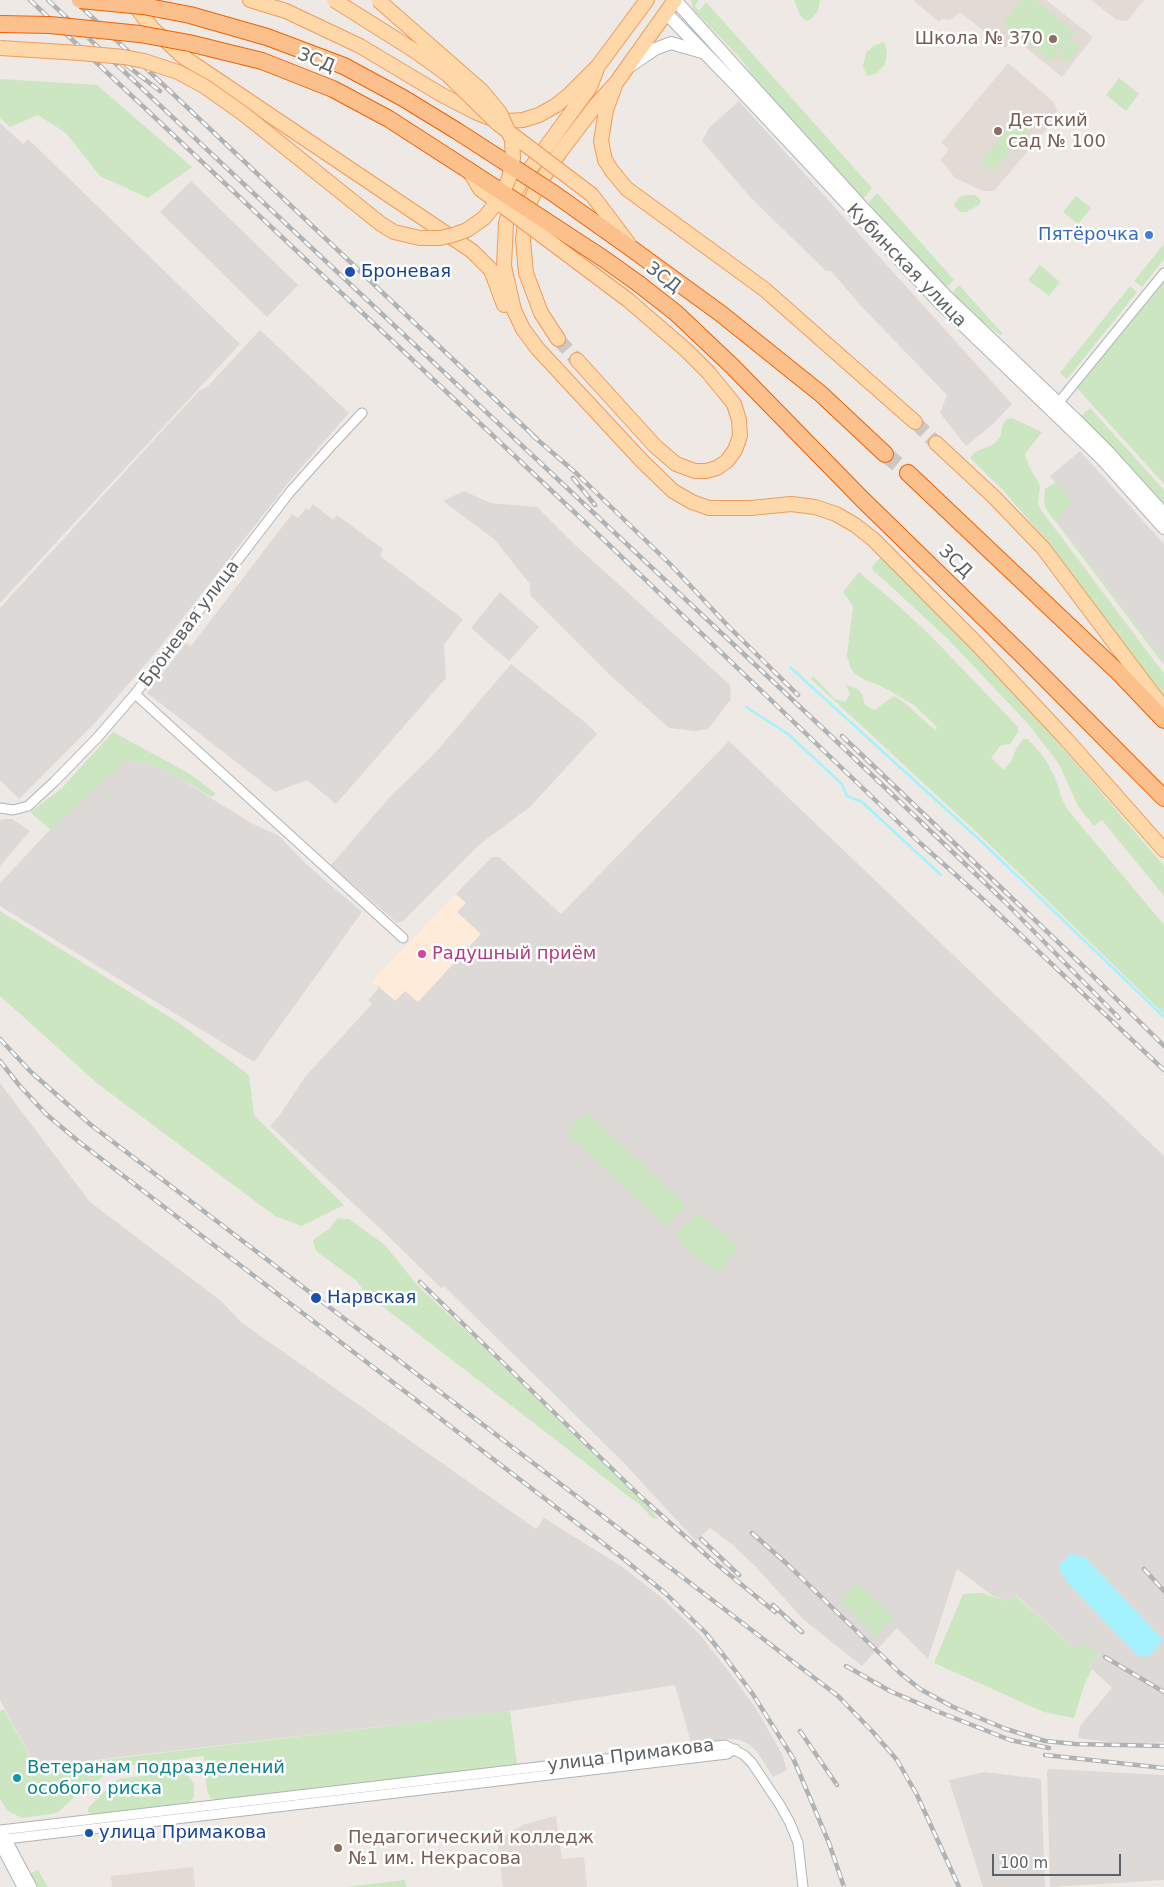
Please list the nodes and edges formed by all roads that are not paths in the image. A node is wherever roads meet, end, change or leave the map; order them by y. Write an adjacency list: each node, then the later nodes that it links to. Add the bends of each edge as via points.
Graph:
1 (80, 0): 17 (highway, ЗСД, bridge, via 143,6 190,16 268,37 344,66 457,131)
2 (131, 0): 26 (main road, via 152,28 182,56 472,251 491,270 510,319 524,340 578,399)
3 (250, 0): 13 (main road, via 293,14 360,46 442,95 490,118 508,121 539,115 555,106)
4 (334, 0): 17 (main road, bridge, via 448,74 497,123 592,195)
5 (378, 0): 11 (main road, bridge, via 482,91 500,113 512,140 513,158 501,197 484,218 454,235 420,238 394,232 240,111 178,72 124,57)
6 (647, 0): 13 (main road)
7 (652, 0): 9 (main road, Кубинская улица)
8 (675, 0): 9 (main road); 21 (main road, Кубинская улица, via 855,200)
9 (666, 13): 12 (main road, Кубинская улица); 14 (main road)
10 (0, 24): 16 (highway, ЗСД, bridge, via 50,25 140,34 262,61 333,89 389,119)
11 (0, 48)
12 (706, 53): 14 (main road, via 671,43 655,48); 21 (main road, Кубинская улица, via 940,303)
13 (598, 66): 26 (main road, via 590,87 531,166 515,194 506,222 504,266 514,310 537,348)
14 (630, 66): 15 (main road)
15 (616, 83): 19 (main road, via 548,169 529,204 525,221 526,273 542,313); 23 (main road, via 600,141 612,171 627,188 764,289)
16 (468, 170): 20 (main road, bridge, via 480,189 628,300 708,372 734,404 740,436 735,450 727,461 706,471 676,464 655,446); 33 (highway, ЗСД, bridge, via 604,259 676,313)
17 (632, 249): 25 (highway, ЗСД, via 720,312 821,394)
18 (1164, 273): 21 (street)
19 (558, 339)
20 (577, 360)
21 (1055, 407): 28 (main road, Кубинская улица, via 1110,453); 29 (main road, Кубинская улица)
22 (362, 413): 30 (street, Броневая улица, via 290,492)
23 (915, 422)
24 (936, 443): 31 (main road, via 1043,548)
25 (885, 454)
26 (642, 461): 35 (main road, via 673,491 709,508 815,506 855,525 894,558 978,645)
27 (908, 474): 32 (highway, ЗСД, via 1120,674)
28 (1164, 514)
29 (1164, 528)
30 (136, 694): 34 (street, Броневая улица, via 35,800 20,809); 36 (street)
31 (1164, 709)
32 (1164, 720)
33 (1164, 798)
34 (0, 808)
35 (1164, 850)
36 (403, 938)
37 (1, 1835): 38 (street); 39 (street); 40 (street, улица Примакова, via 717,1756 735,1750 752,1763 790,1823 798,1843)
38 (22, 1887)
39 (32, 1887)
40 (803, 1887)

